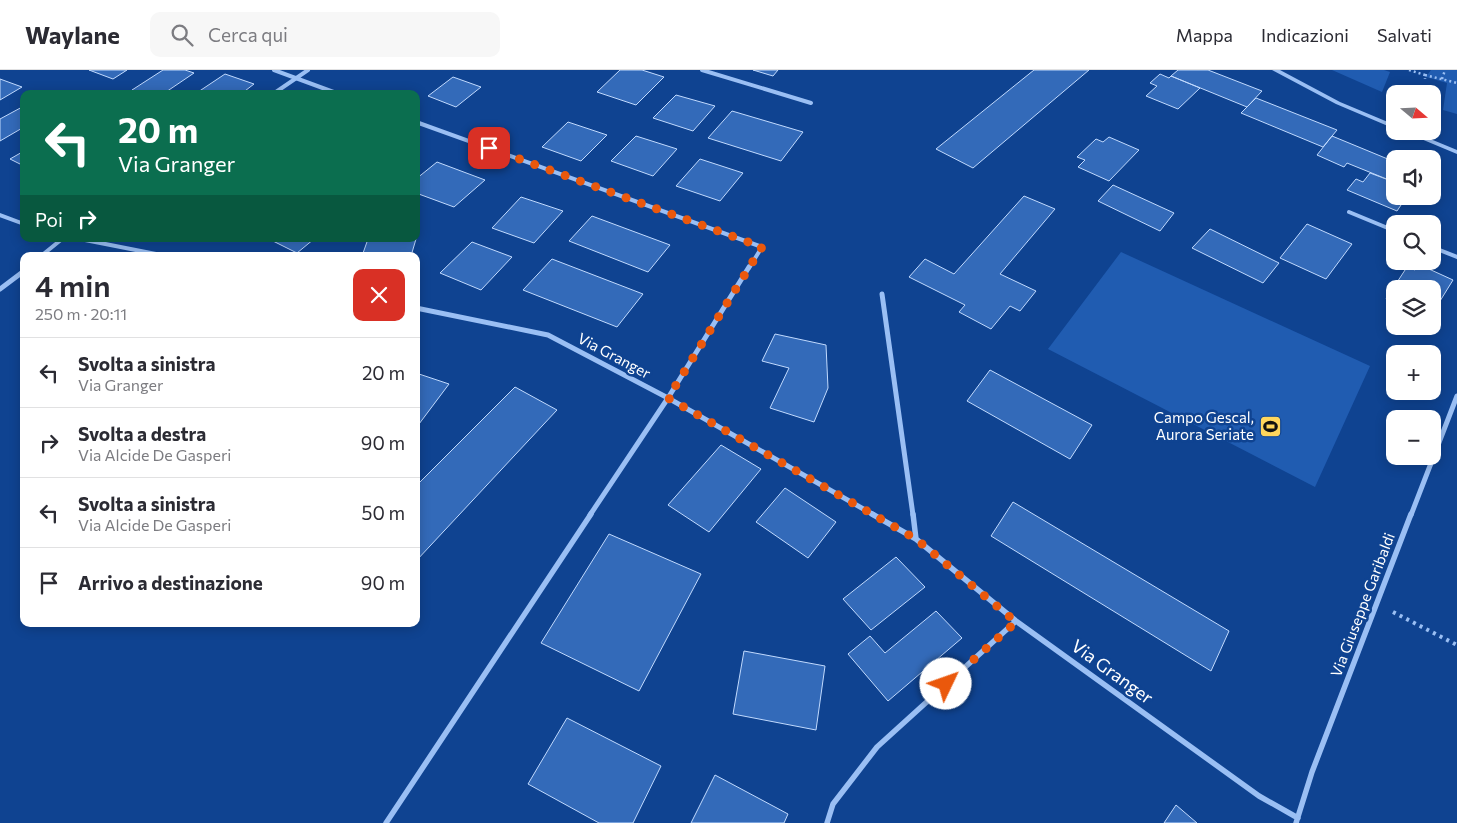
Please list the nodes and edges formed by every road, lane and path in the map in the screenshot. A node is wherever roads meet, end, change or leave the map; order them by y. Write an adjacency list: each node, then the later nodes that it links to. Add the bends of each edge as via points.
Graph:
1 (274, 70): 8 (street)
2 (308, 70): 8 (street)
3 (702, 70): 14 (street)
4 (1275, 70): 16 (street, via 1338,103)
5 (1409, 70): 7 (path)
6 (1445, 70): 9 (path)
7 (1425, 75): 9 (path); 10 (path)
8 (296, 78): 12 (street); 13 (street)
9 (1442, 79): 11 (path)
10 (1425, 80)
11 (1457, 84)
12 (279, 90)
13 (328, 90)
14 (812, 103)
15 (420, 123): 34 (street, via 762,247)
16 (1386, 123)
17 (1427, 140): 18 (street)
18 (1457, 152)
19 (1349, 212): 22 (street)
20 (0, 215): 21 (street)
21 (20, 222)
22 (1386, 227)
23 (58, 242): 26 (street)
24 (95, 242): 27 (street)
25 (1441, 251): 28 (street)
26 (46, 252)
27 (146, 252)
28 (1457, 257)
29 (20, 274): 30 (street)
30 (0, 289)
31 (882, 294): 35 (street)
32 (420, 309): 34 (street, Via Granger, via 548,334)
33 (1457, 396): 36 (street, Via Giuseppe Garibaldi)
34 (668, 398): 35 (street, Via Granger); 40 (street)
35 (916, 539): 37 (street, Via Granger)
36 (1377, 604): 38 (path); 39 (street, Via Giuseppe Garibaldi, via 1312,772)
37 (1016, 622): 39 (street, Via Granger); 41 (street, via 876,746 833,804)
38 (1457, 645)
39 (1297, 820)
40 (386, 823)
41 (826, 823)

